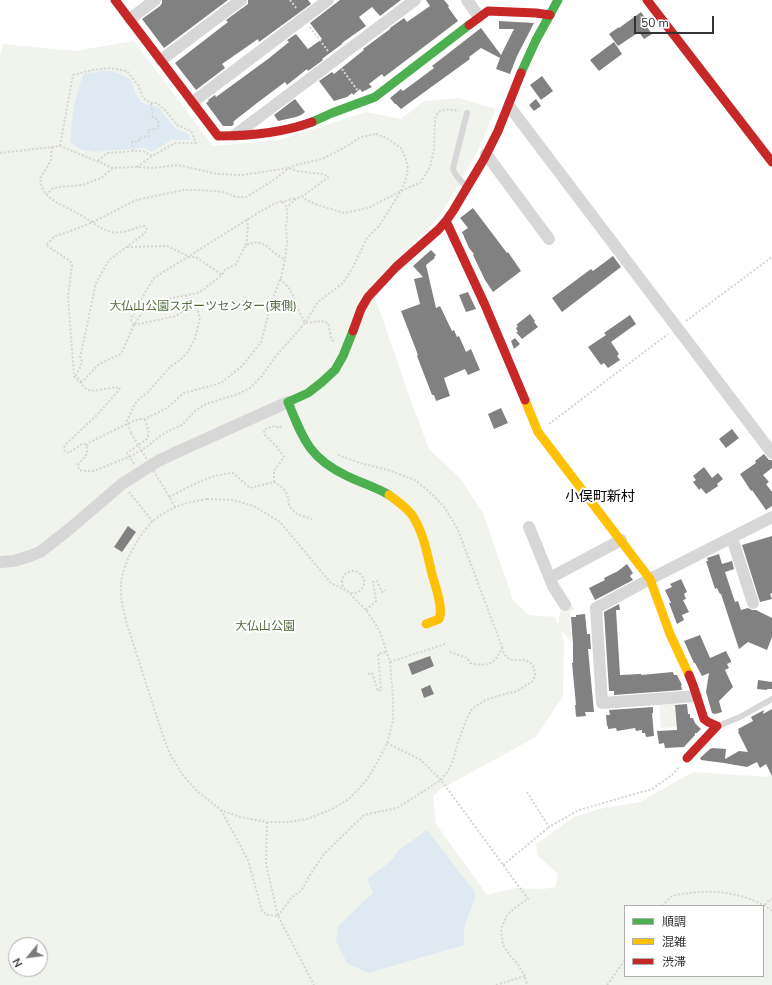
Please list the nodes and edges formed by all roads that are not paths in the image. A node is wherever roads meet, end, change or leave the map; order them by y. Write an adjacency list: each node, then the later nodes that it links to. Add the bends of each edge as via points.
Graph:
1 (115, 0): 11 (street)
2 (155, 0): 11 (street)
3 (241, 0): 12 (street)
4 (328, 0): 13 (street)
5 (415, 0): 16 (street)
6 (466, 0): 10 (street)
7 (558, 0): 9 (street)
8 (647, 0): 18 (street)
9 (550, 15): 10 (street, via 488,11); 14 (street, via 524,66)
10 (480, 17): 16 (street, via 366,101 280,131)
11 (130, 19): 12 (street)
12 (161, 60): 13 (street)
13 (193, 102): 16 (street, via 218,136)
14 (509, 106): 17 (street); 23 (street)
15 (467, 113): 19 (lane, via 453,168)
16 (234, 136)
17 (486, 154): 19 (street); 21 (street)
18 (772, 162)
19 (467, 187): 20 (street)
20 (446, 221): 22 (street, via 396,266 368,297 335,370); 27 (street, via 538,432)
21 (549, 239)
22 (290, 408): 28 (street, via 158,461 122,484 40,552 14,561); 33 (street, via 310,448 326,465 386,493 412,515 426,548 441,615 439,619)
23 (772, 453)
24 (772, 517): 26 (street)
25 (529, 527): 29 (street)
26 (732, 538): 30 (street); 31 (street)
27 (621, 540): 29 (street); 30 (street)
28 (0, 562)
29 (550, 578): 32 (street)
30 (650, 579): 34 (street); 34 (street, via 596,608 602,703)
31 (753, 603)
32 (565, 605)
33 (426, 624)
34 (696, 696): 36 (street, via 704,719)
35 (772, 699): 36 (lane, via 740,717)
36 (717, 726): 37 (street)
37 (686, 758)

